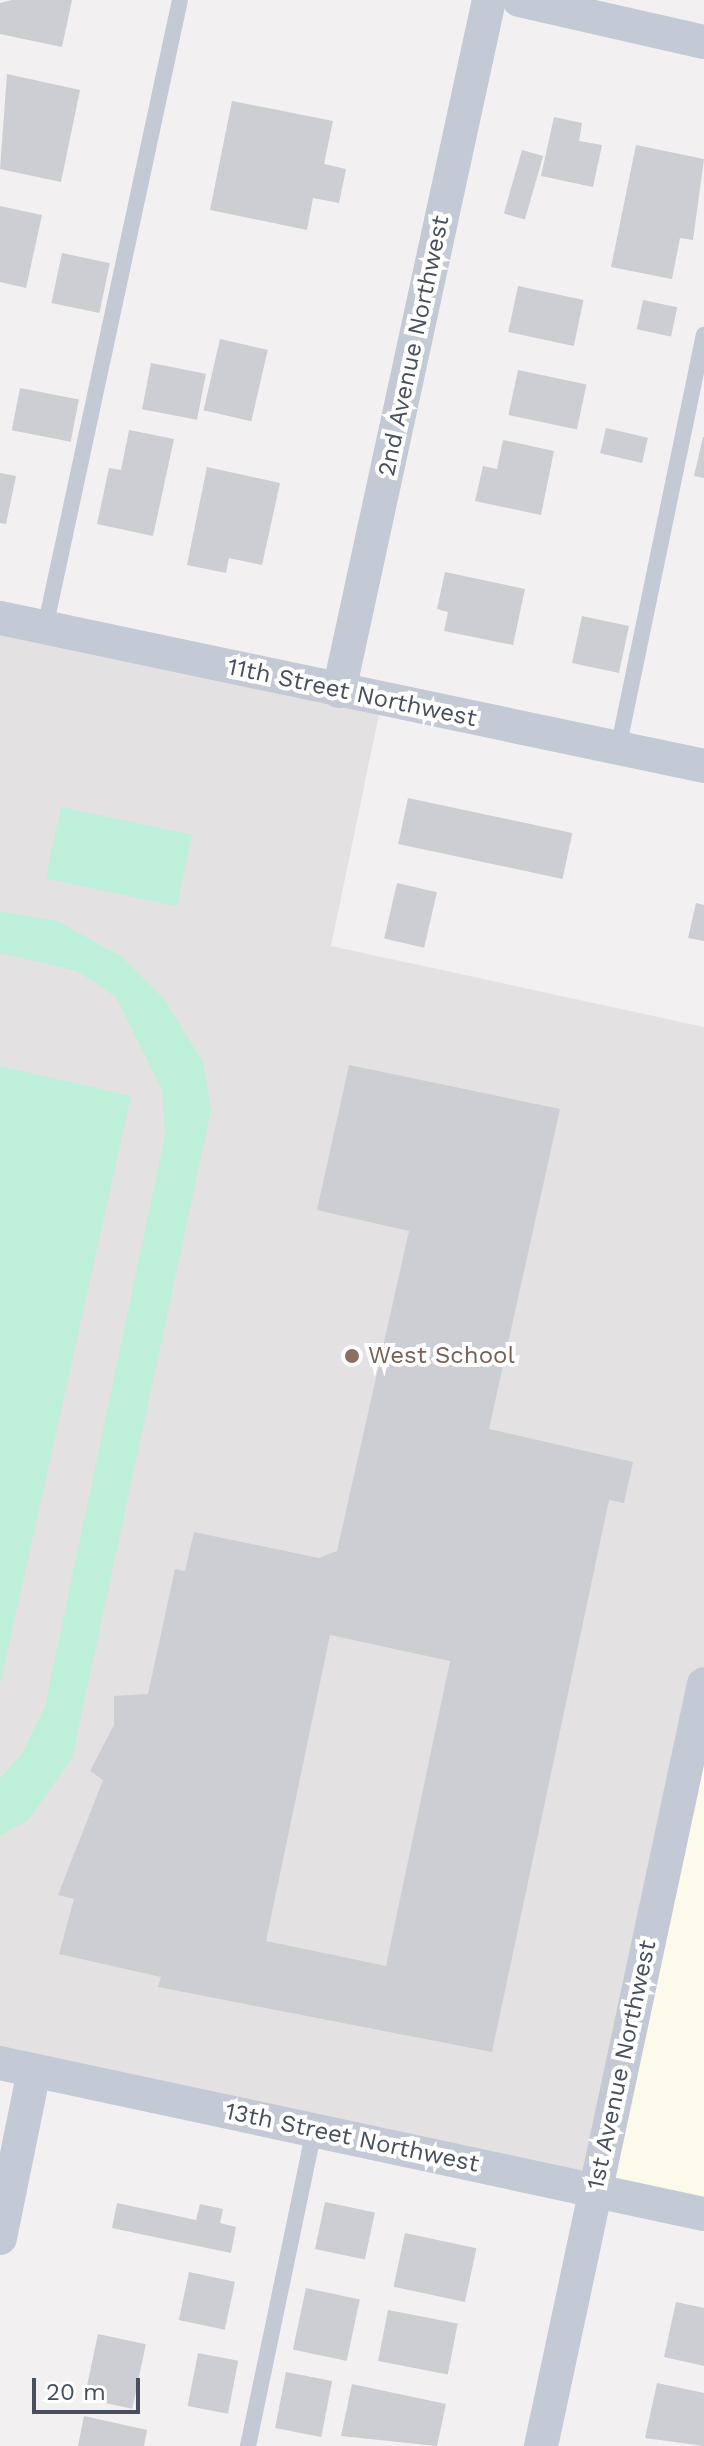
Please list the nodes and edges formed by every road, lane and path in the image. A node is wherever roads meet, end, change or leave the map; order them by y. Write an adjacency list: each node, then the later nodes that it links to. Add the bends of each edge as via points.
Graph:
1 (180, 0): 7 (lane)
2 (489, 0): 8 (street, 2nd Avenue Northwest)
3 (519, 0): 4 (street)
4 (704, 42)
5 (704, 335): 9 (lane)
6 (0, 618): 7 (street, 11th Street Northwest)
7 (45, 628): 8 (street, 11th Street Northwest)
8 (339, 691): 9 (street, 11th Street Northwest)
9 (618, 749): 10 (street, 11th Street Northwest)
10 (704, 766)
11 (704, 1684): 15 (street, 1st Avenue Northwest)
12 (0, 2063): 13 (street, 13th Street Northwest)
13 (34, 2071): 14 (street, 13th Street Northwest); 17 (street)
14 (314, 2130): 15 (street, 13th Street Northwest); 18 (lane)
15 (596, 2190): 16 (street, 13th Street Northwest); 19 (street, 1st Avenue Northwest)
16 (704, 2214)
17 (0, 2238)
18 (248, 2446)
19 (541, 2446)

